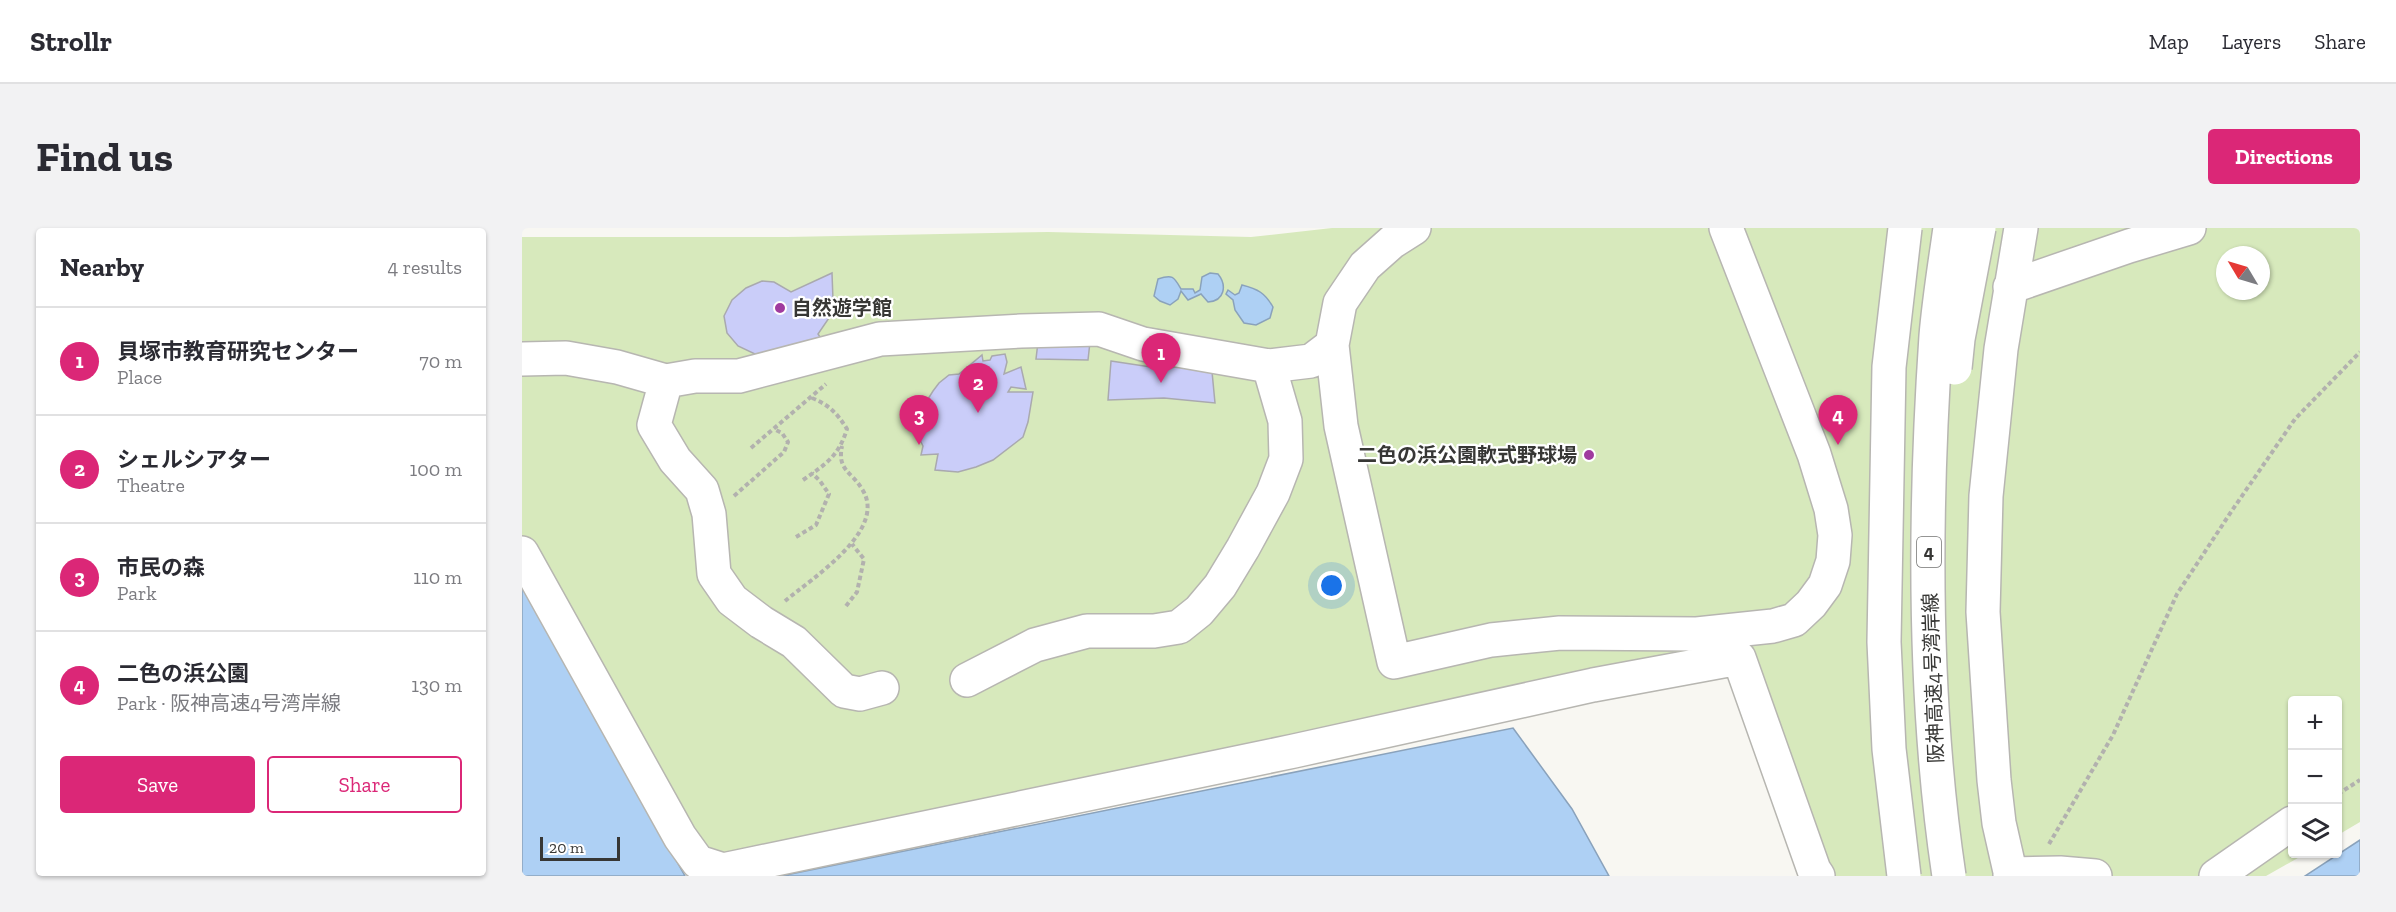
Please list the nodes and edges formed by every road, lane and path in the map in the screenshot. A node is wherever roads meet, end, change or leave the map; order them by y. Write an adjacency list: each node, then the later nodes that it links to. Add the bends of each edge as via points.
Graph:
1 (1414, 228): 11 (main road, via 1365,266 1340,303)
2 (1726, 228): 11 (main road, via 1814,454 1831,509 1835,535 1826,585 1794,620 1697,634 1560,633 1491,640 1394,662 1341,426)
3 (1886, 228): 22 (main road, bridge, via 1881,410)
4 (1905, 228): 22 (main road, bridge, via 1889,368)
5 (1950, 228): 33 (main road, 阪神高速4号湾岸線 / 4, bridge, via 1936,334 1930,467 1929,610)
6 (1979, 228): 33 (main road, bridge, via 1958,339 1945,472 1945,690)
7 (2021, 228): 9 (main road)
8 (2189, 228): 9 (main road)
9 (2010, 287): 36 (main road, via 1986,496 1983,612 1994,780)
10 (856, 345): 14 (main road, via 880,339 1099,329 1143,344); 15 (main road, via 739,376 695,376); 16 (path, via 843,366)
11 (1332, 345): 14 (main road, via 1311,361)
12 (2360, 352): 35 (path, via 2295,419 2177,594 2113,735)
13 (522, 358): 15 (main road, via 566,358)
14 (1269, 366): 29 (main road, via 1284,421 1286,459 1273,493 1243,548 1199,611 1179,627 1087,631 1035,645)
15 (666, 381): 23 (main road, via 654,425 675,460 702,490)
16 (811, 398): 17 (path); 18 (path, via 837,413 847,429)
17 (774, 429): 19 (path); 23 (path, via 788,442 784,452)
18 (842, 446): 20 (path, via 832,460); 25 (path, via 839,459 866,495 868,512)
19 (751, 448)
20 (812, 473): 21 (path); 24 (path, via 829,494 816,525)
21 (803, 480)
22 (1886, 504): 38 (main road, bridge, via 1884,642 1889,749)
23 (709, 514): 28 (main road, via 714,574 732,600)
24 (796, 537)
25 (852, 544): 27 (path, via 864,559 857,592); 28 (path)
26 (522, 553): 37 (main road, via 680,837 698,862 723,870 1593,685 1739,658)
27 (846, 606)
28 (761, 622): 30 (main road, via 794,642 844,691 860,694)
29 (967, 680)
30 (882, 688)
31 (2360, 780): 32 (path)
32 (2342, 791)
33 (1939, 807): 39 (main road, 阪神高速4号湾岸線 / 4, bridge)
34 (2288, 827): 41 (main road)
35 (2048, 845)
36 (2010, 875): 40 (main road)
37 (1818, 876)
38 (1904, 876)
39 (1949, 876)
40 (2095, 876)
41 (2216, 876)

